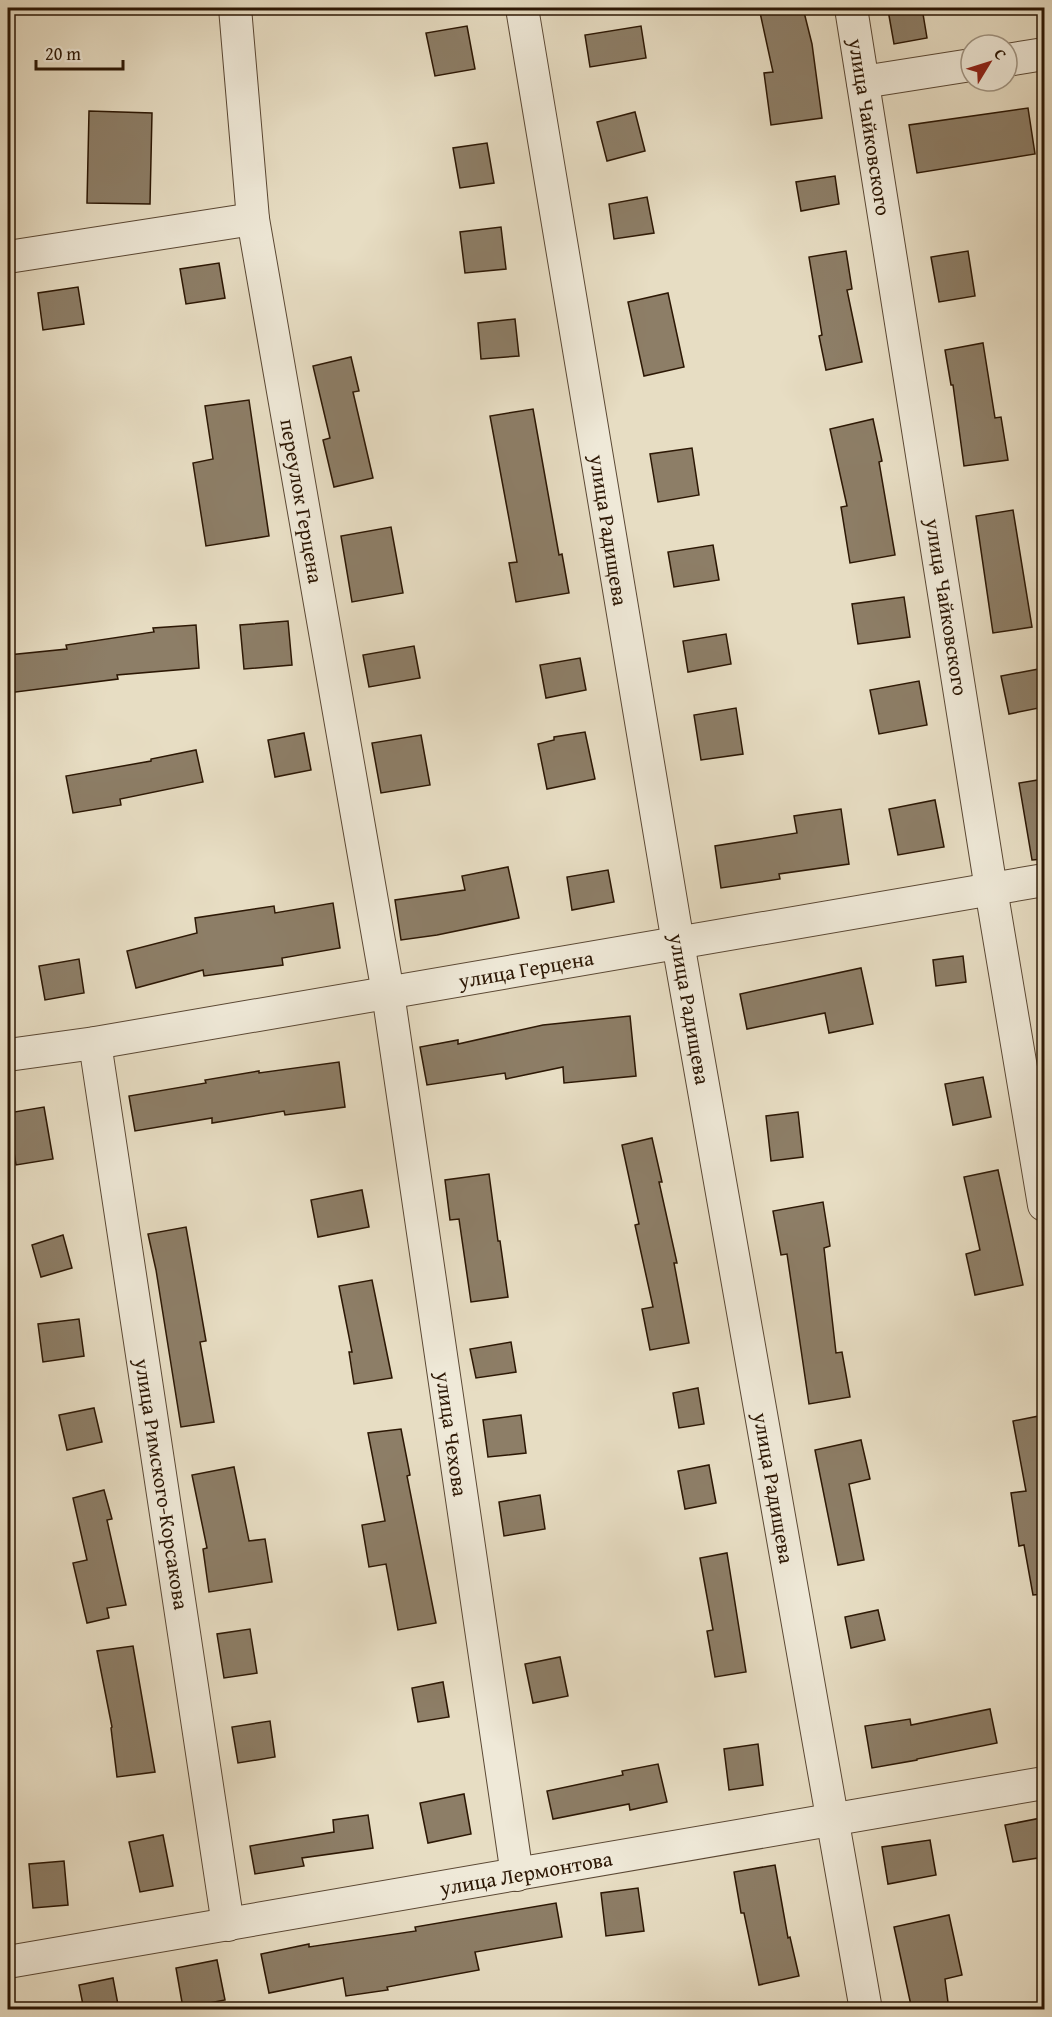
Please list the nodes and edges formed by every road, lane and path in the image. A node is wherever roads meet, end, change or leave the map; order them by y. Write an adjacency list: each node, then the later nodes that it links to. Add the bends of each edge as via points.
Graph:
1 (235, 8): 8 (street, переулок Герцена)
2 (522, 8): 12 (street, улица Радищева)
3 (851, 8): 7 (street, улица Чайковского)
4 (1044, 54): 5 (street)
5 (1019, 58)
6 (959, 67): 7 (street)
7 (863, 82): 11 (street, улица Чайковского)
8 (253, 219): 9 (street); 13 (street, переулок Герцена)
9 (8, 256)
10 (1044, 880): 11 (street, улица Герцена)
11 (991, 889): 12 (street, улица Герцена); 16 (street, улица Чайковского)
12 (678, 943): 13 (street, улица Герцена); 18 (street, улица Радищева)
13 (388, 993): 14 (street, улица Герцена); 19 (street, улица Чехова)
14 (95, 1043): 15 (street, улица Герцена); 20 (street, улица Римского-Корсакова)
15 (8, 1055)
16 (1044, 1205)
17 (1044, 1783): 18 (street, улица Лермонтова)
18 (832, 1820): 19 (street, улица Лермонтова); 22 (street, улица Радищева)
19 (517, 1875): 20 (street, улица Лермонтова)
20 (228, 1925): 21 (street, улица Лермонтова)
21 (8, 1962)
22 (866, 2010)

